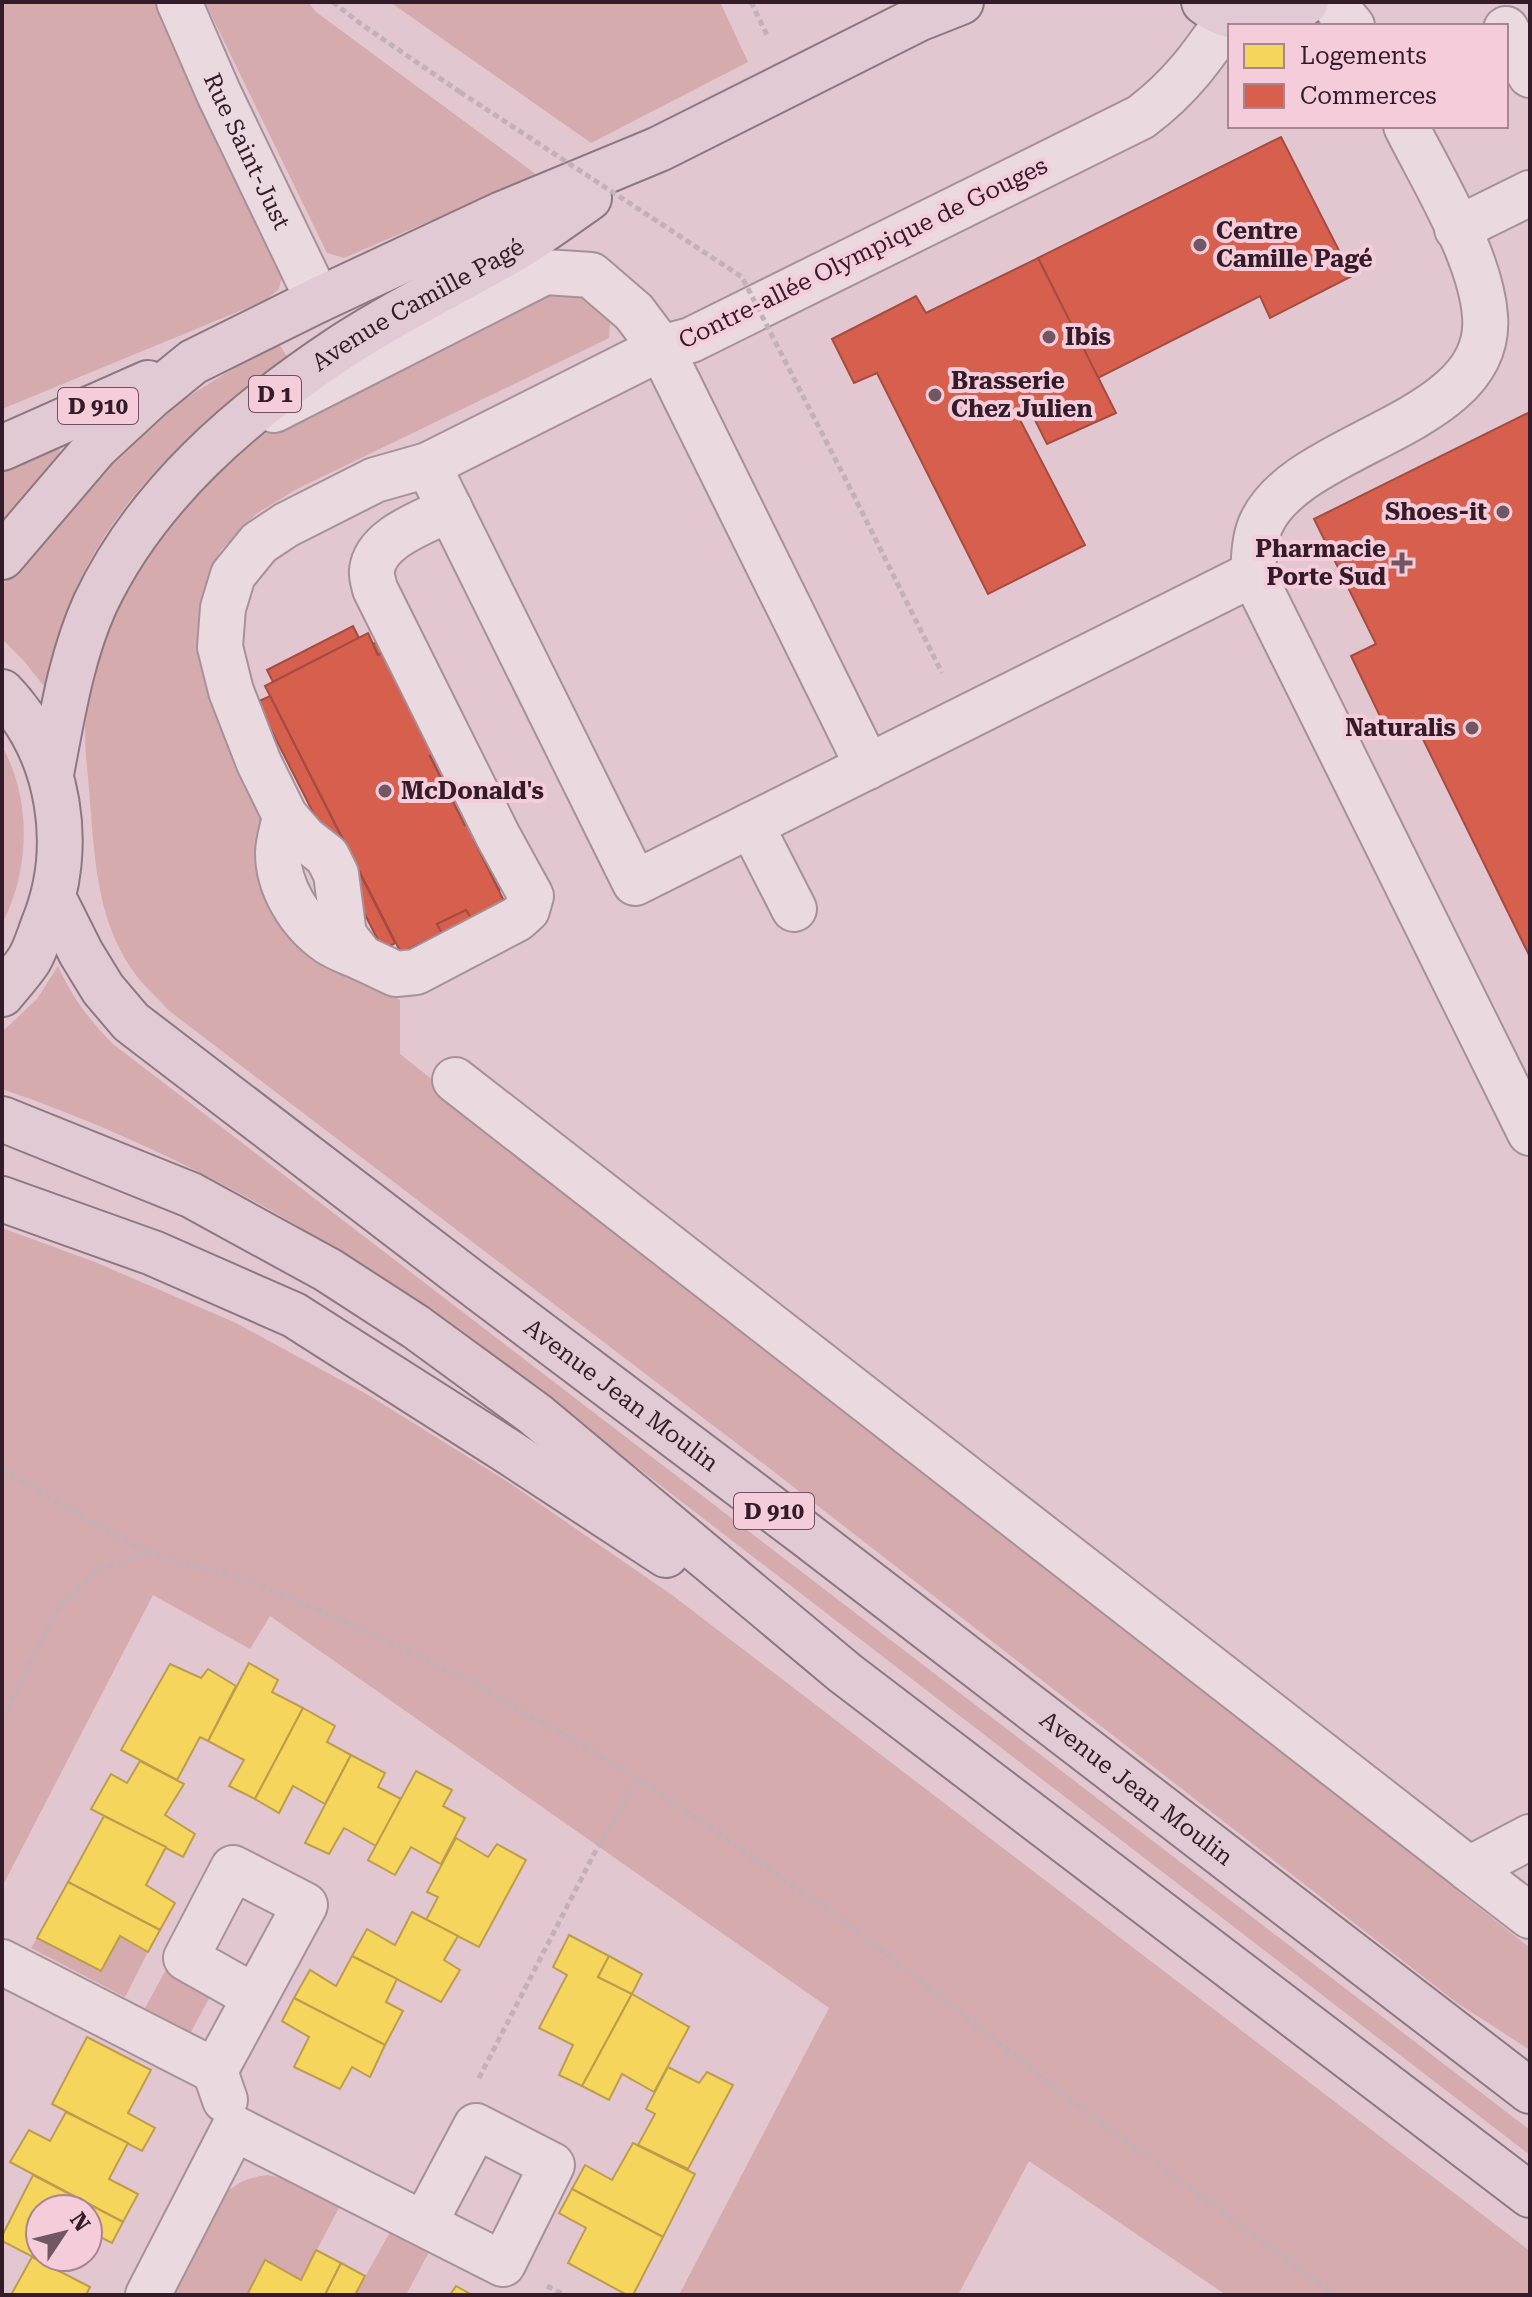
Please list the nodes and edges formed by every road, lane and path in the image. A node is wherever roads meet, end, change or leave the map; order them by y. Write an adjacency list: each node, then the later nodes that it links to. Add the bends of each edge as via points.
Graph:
1 (179, 2): 16 (street, Rue Saint-Just)
2 (333, 2): 25 (path, bridge, via 742,277)
3 (961, 2): 13 (main road, Avenue Camille Pagé / D 1)
4 (1306, 2): 7 (main road, via 1280,15 1255,19)
5 (1332, 2): 8 (street)
6 (1492, 2): 9 (street)
7 (1217, 9): 17 (street, Contre-allée Olympique de Gouges, via 1194,69 1141,117 691,340)
8 (1350, 24)
9 (1503, 24)
10 (1508, 34): 11 (street)
11 (1530, 75)
12 (1407, 128): 15 (street)
13 (659, 149): 16 (main road, Avenue Camille Pagé / D 1, via 502,214); 19 (main road, Avenue Camille Pagé / D 1, via 521,244 342,347)
14 (1530, 193): 15 (street)
15 (1457, 229): 24 (street, via 1478,279 1486,317 1473,364 1456,388 1432,406 1304,478 1279,499 1260,525)
16 (318, 300): 18 (main road, Avenue Camille Pagé / D 1)
17 (661, 348): 19 (street, Contre-allée Olympique de Gouges, via 634,312 591,275 545,272); 21 (street); 27 (street)
18 (193, 362): 20 (main road, D 910); 23 (main road, Avenue Camille Pagé / D 1, via 96,447)
19 (222, 437): 28 (main road, Avenue Camille Pagé / D 1, via 171,490 129,545 95,605 72,670)
20 (2, 448)
21 (428, 465): 22 (street); 22 (street, via 375,480 259,543 233,575 220,647 231,691 285,816 327,856 336,874 344,935 362,958 396,974 416,972 517,919 531,896 375,589 372,571 389,542)
22 (450, 509): 29 (street, via 635,883)
23 (2, 557)
24 (1253, 574): 27 (street); 35 (street)
25 (946, 680)
26 (2, 692): 28 (main road, via 20,712)
27 (868, 767): 29 (street)
28 (51, 774): 30 (main road, via 61,836)
29 (751, 825): 31 (street)
30 (54, 899): 32 (main road, via 30,958); 48 (main road, Avenue Jean Moulin / D 910, via 103,989 131,1022)
31 (794, 909)
32 (2, 994)
33 (455, 1080): 43 (street)
34 (2, 1119): 39 (main road, via 191,1195 328,1270 416,1327 535,1414)
35 (1530, 1133)
36 (2, 1199): 39 (main road, via 153,1253 294,1315)
37 (2, 1470): 38 (path)
38 (147, 1553): 40 (path, via 97,1570 60,1605); 41 (path, via 243,1578 340,1619 466,1679)
39 (845, 1673): 51 (main road)
40 (2, 1719)
41 (638, 1778): 49 (path, via 475,2085); 54 (path, via 852,1927 1065,2096)
42 (1530, 1837): 43 (street)
43 (1469, 1869): 44 (street)
44 (1530, 1916)
45 (2, 1962): 47 (street)
46 (255, 1997): 47 (street)
47 (215, 2071): 50 (street)
48 (1530, 2091)
49 (476, 2126): 52 (street); 52 (street, via 552,2165 503,2264)
50 (234, 2128): 52 (street); 53 (street)
51 (1530, 2195)
52 (424, 2224)
53 (148, 2295)
54 (1335, 2295)

